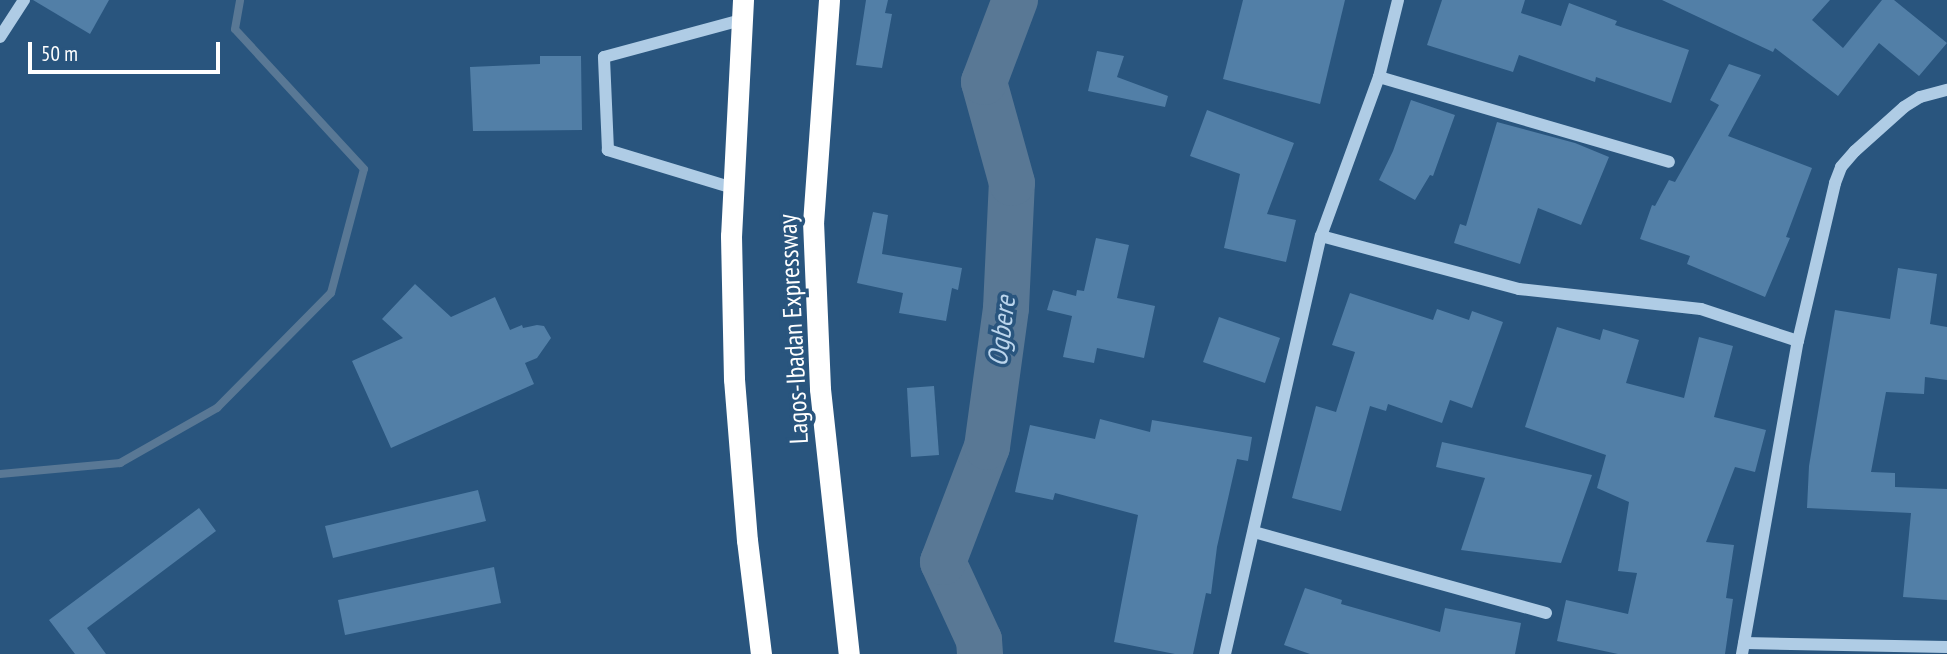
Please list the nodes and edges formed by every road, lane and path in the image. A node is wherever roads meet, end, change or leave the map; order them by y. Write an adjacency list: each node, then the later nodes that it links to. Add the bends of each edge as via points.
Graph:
1 (24, 0): 5 (street)
2 (829, 0): 17 (highway, Lagos-Ibadan Expressway, via 814,221 820,389)
3 (1398, 0): 6 (street)
4 (742, 10): 9 (highway); 9 (street, via 604,57 608,150)
5 (0, 37)
6 (1379, 77): 8 (street); 10 (street)
7 (1947, 90): 11 (street, via 1904,107 1841,167)
8 (1669, 162)
9 (733, 188): 16 (highway, via 734,379)
10 (1321, 236): 11 (street, via 1519,289 1701,309); 12 (street)
11 (1798, 341): 15 (street)
12 (1254, 533): 13 (street); 18 (street)
13 (1546, 613)
14 (1947, 647): 15 (street)
15 (1743, 649)
16 (761, 654)
17 (849, 654)
18 (1225, 654)

